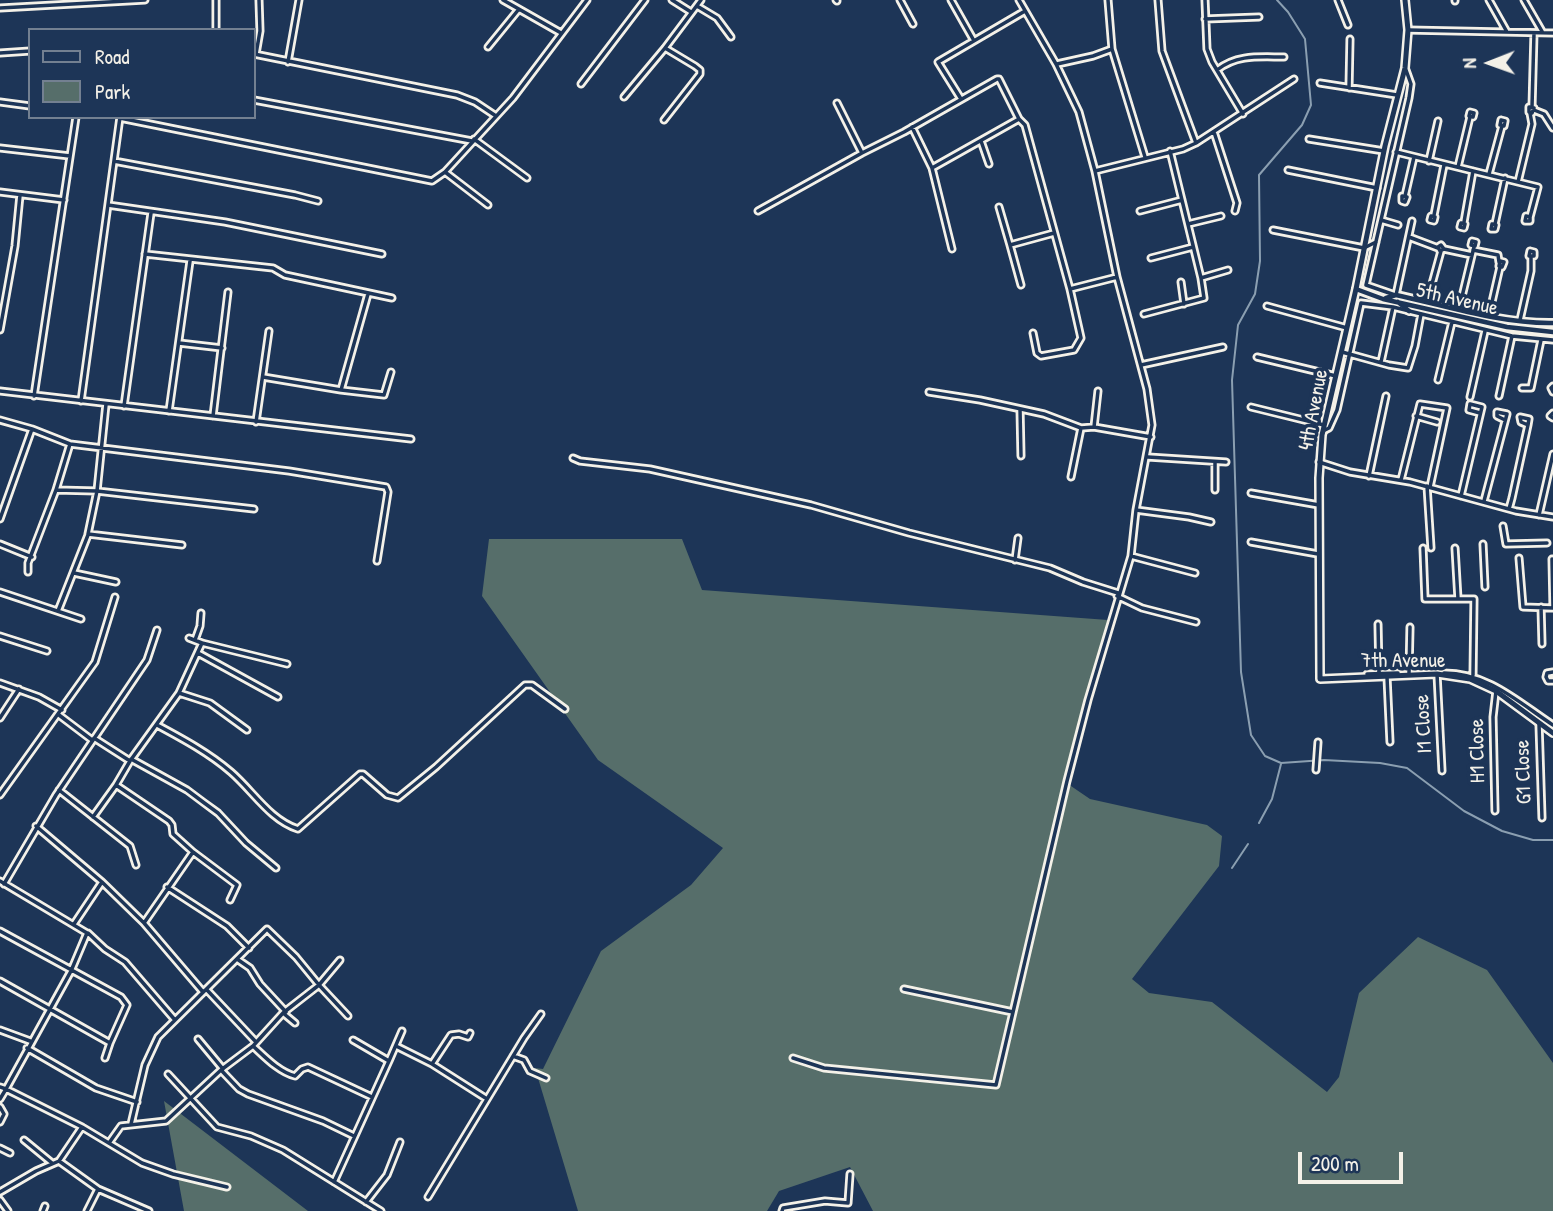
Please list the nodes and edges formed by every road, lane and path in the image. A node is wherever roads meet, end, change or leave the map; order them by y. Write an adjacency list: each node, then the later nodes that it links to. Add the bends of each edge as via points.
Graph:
1 (145, 0): 21 (street)
2 (216, 0): 29 (street)
3 (259, 0): 41 (street)
4 (299, 0): 47 (street)
5 (503, 0): 22 (street)
6 (587, 0): 31 (street)
7 (645, 0): 53 (street)
8 (672, 0): 24 (street)
9 (701, 0): 20 (street)
10 (900, 0): 27 (street)
11 (951, 0): 37 (street)
12 (1020, 0): 23 (street)
13 (1108, 0): 42 (street)
14 (1158, 0): 79 (street, via 1162,51)
15 (1205, 0): 26 (street)
16 (1338, 0): 28 (street)
17 (1489, 0): 32 (street)
18 (1524, 0): 34 (street)
19 (1406, 2): 30 (main road, 4th Avenue)
20 (697, 6): 24 (street); 36 (street, via 717,18)
21 (0, 8)
22 (519, 9): 31 (street); 39 (street)
23 (1025, 11): 37 (street); 48 (street)
24 (692, 12): 40 (street)
25 (1258, 17): 26 (street)
26 (1205, 19): 50 (street, via 1208,49)
27 (913, 24)
28 (1348, 25)
29 (216, 28)
30 (1408, 30): 32 (street); 49 (main road, 4th Avenue)
31 (561, 33): 64 (street)
32 (1507, 33): 33 (street)
33 (1534, 33): 34 (street); 62 (street)
34 (1543, 33): 35 (street)
35 (1553, 33)
36 (732, 37)
37 (973, 39): 57 (street, via 938,62)
38 (1350, 39): 54 (street)
39 (488, 47)
40 (666, 48): 56 (street); 70 (street, via 700,69 700,74)
41 (256, 49)
42 (1112, 49): 48 (street); 87 (street)
43 (28, 51): 44 (street)
44 (0, 53)
45 (256, 54): 47 (street)
46 (1284, 57): 50 (street, via 1240,58)
47 (288, 62): 64 (street, via 457,95)
48 (1056, 64): 95 (street, via 1079,112)
49 (1405, 68): 55 (main road, 4th Avenue); 83 (street, via 1410,91)
50 (1217, 70): 63 (street)
51 (1294, 79): 63 (street)
52 (1320, 83): 54 (street)
53 (581, 84)
54 (1349, 88): 55 (street)
55 (1399, 95): 82 (main road, 4th Avenue)
56 (624, 97)
57 (961, 99): 69 (street, via 999,79); 73 (street)
58 (256, 100): 77 (street)
59 (0, 102): 61 (street)
60 (837, 103): 84 (street)
61 (28, 106)
62 (1532, 110): 74 (street, via 1544,114); 101 (street)
63 (1243, 114): 75 (street)
64 (496, 116): 77 (street)
65 (1471, 117): 92 (street)
66 (76, 119): 85 (street)
67 (120, 119): 88 (street)
68 (130, 119): 96 (street, via 432,181)
69 (1019, 119): 78 (street); 126 (street, via 1025,125)
70 (664, 120)
71 (1438, 121): 89 (street)
72 (1502, 126): 98 (street)
73 (912, 127): 84 (street); 93 (street)
74 (1553, 128)
75 (1214, 132): 79 (street); 114 (street, via 1237,203)
76 (1309, 139): 82 (street)
77 (473, 140): 96 (street); 99 (street)
78 (981, 141): 90 (street); 93 (street)
79 (1196, 143): 81 (street)
80 (0, 148): 85 (street)
81 (1170, 151): 87 (street); 107 (street)
82 (1384, 151): 102 (main road, 4th Avenue)
83 (1396, 152): 86 (street); 119 (street)
84 (862, 153): 112 (street)
85 (71, 156): 106 (street)
86 (1414, 157): 89 (street); 105 (street)
87 (1145, 158): 95 (street)
88 (114, 161): 108 (street); 109 (street)
89 (1429, 161): 91 (street)
90 (989, 164)
91 (1444, 165): 92 (street); 116 (street)
92 (1458, 167): 97 (street)
93 (932, 168): 132 (street)
94 (1288, 170): 102 (street)
95 (1095, 171): 141 (street)
96 (445, 172): 110 (street)
97 (1474, 172): 98 (street); 121 (street)
98 (1489, 175): 100 (street)
99 (527, 178)
100 (1505, 178): 101 (street); 123 (street)
101 (1518, 181): 118 (street, via 1538,187)
102 (1377, 188): 131 (main road, 4th Avenue)
103 (0, 192): 104 (street)
104 (20, 195): 106 (street); 167 (street)
105 (1405, 196)
106 (64, 200): 196 (street)
107 (1182, 200): 113 (street); 122 (street)
108 (318, 201)
109 (108, 205): 115 (street); 200 (street)
110 (488, 205)
111 (999, 207): 129 (street)
112 (758, 211)
113 (1140, 211)
114 (1235, 211)
115 (151, 213): 135 (street); 136 (street, via 225,222)
116 (1434, 215)
117 (1221, 216): 122 (street)
118 (1531, 217)
119 (1381, 220): 124 (street); 128 (street)
120 (1412, 221): 127 (street)
121 (1464, 222)
122 (1188, 224): 130 (street)
123 (1495, 224)
124 (1398, 225)
125 (1273, 230): 131 (street)
126 (1054, 233): 129 (street); 145 (street)
127 (1409, 237): 133 (street); 149 (street)
128 (1376, 242): 131 (street); 149 (street, via 1366,285)
129 (1010, 245): 144 (street)
130 (1194, 247): 138 (street); 142 (street)
131 (1364, 248): 146 (main road, 4th Avenue)
132 (952, 249)
133 (1441, 250): 134 (street); 152 (street)
134 (1473, 250): 156 (street); 160 (street, via 1498,256)
135 (145, 254): 139 (street); 202 (street)
136 (382, 254)
137 (1531, 257): 162 (street)
138 (1151, 258)
139 (190, 260): 148 (street, via 272,268); 175 (street)
140 (1228, 270): 142 (street)
141 (1117, 277): 145 (street); 184 (street)
142 (1201, 278): 153 (street, via 1204,299)
143 (1181, 282): 153 (street)
144 (1021, 285)
145 (1070, 289): 171 (street, via 1081,338 1074,350 1039,355)
146 (1356, 289): 151 (street, 5th Avenue); 161 (main road, 4th Avenue)
147 (228, 292): 179 (street)
148 (368, 294): 150 (street); 191 (street)
149 (1396, 295): 151 (street); 152 (street)
150 (392, 298)
151 (1383, 299): 154 (street, 5th Avenue)
152 (1427, 302): 156 (street)
153 (1184, 304): 158 (street)
154 (1395, 304): 157 (street); 165 (street, via 1362,303); 170 (street, 5th Avenue, via 1519,330); 183 (street)
155 (1267, 306): 166 (street)
156 (1459, 309): 160 (street)
157 (1409, 311): 159 (street)
158 (1144, 314)
159 (1420, 314): 163 (street); 183 (street, via 1408,368)
160 (1489, 315): 162 (street)
161 (1349, 319): 165 (street); 166 (main road, 4th Avenue)
162 (1520, 320): 164 (street)
163 (1452, 321): 168 (street); 188 (street)
164 (1553, 323)
165 (1355, 327): 178 (street)
166 (1347, 328): 176 (main road, 4th Avenue)
167 (0, 330)
168 (1485, 330): 172 (street); 199 (street)
169 (269, 331): 187 (street)
170 (1553, 332)
171 (1033, 333)
172 (1512, 335): 173 (street); 198 (street)
173 (1541, 340): 174 (street); 190 (street, via 1531,388)
174 (1553, 340)
175 (179, 343): 179 (street); 205 (street)
176 (1343, 345): 178 (street); 180 (main road, 4th Avenue)
177 (1223, 347): 184 (street)
178 (1351, 347): 181 (street)
179 (222, 348): 208 (street)
180 (1342, 352): 181 (street); 186 (main road, 4th Avenue)
181 (1350, 354): 183 (street); 217 (street, via 1337,410 1329,428)
182 (1257, 357): 186 (street)
183 (1381, 362)
184 (1141, 365): 220 (street, via 1152,415)
185 (391, 372): 191 (street, via 384,396)
186 (1336, 376): 217 (main road, 4th Avenue)
187 (262, 377): 191 (street); 213 (street)
188 (1438, 380)
189 (1553, 386): 195 (street)
190 (1522, 387)
191 (341, 390)
192 (0, 391): 196 (street)
193 (1098, 391): 216 (street)
194 (929, 392): 204 (street)
195 (1553, 392)
196 (34, 396): 200 (street)
197 (1386, 396): 231 (street)
198 (1499, 396)
199 (1470, 397)
200 (81, 401): 201 (street)
201 (106, 404): 202 (street); 223 (street)
202 (124, 406): 205 (street)
203 (1251, 407): 217 (street)
204 (1020, 409): 219 (street); 225 (street)
205 (169, 411): 208 (street)
206 (1480, 413): 239 (street)
207 (1553, 413): 210 (street)
208 (213, 416): 213 (street)
209 (1416, 416): 214 (street); 233 (street); 234 (street, via 1420,404 1447,408)
210 (1553, 418)
211 (0, 420): 218 (street)
212 (1505, 420): 240 (street)
213 (256, 422): 221 (street)
214 (1437, 422)
215 (1528, 425): 243 (street)
216 (1094, 427): 219 (street); 220 (street)
217 (1323, 428): 230 (main road, 4th Avenue)
218 (32, 429): 222 (street); 247 (street)
219 (1081, 429): 232 (street)
220 (1151, 437): 226 (street)
221 (411, 439)
222 (70, 444): 223 (street); 235 (street)
223 (100, 448): 237 (street); 266 (street, via 386,487)
224 (1553, 454): 245 (street)
225 (1021, 456)
226 (1147, 457): 228 (street); 244 (street)
227 (573, 458): 265 (street, via 650,469 811,505)
228 (1215, 461): 229 (street); 236 (street)
229 (1226, 462)
230 (1319, 462): 231 (street); 241 (main road, 4th Avenue)
231 (1369, 476): 233 (street)
232 (1071, 477)
233 (1401, 480): 234 (street)
234 (1428, 487): 239 (street); 258 (street)
235 (56, 490): 237 (street); 262 (street)
236 (1215, 490)
237 (97, 491): 242 (street); 250 (street)
238 (1251, 493): 241 (street)
239 (1461, 496): 240 (street)
240 (1485, 501): 243 (street)
241 (1319, 505): 260 (main road, 4th Avenue)
242 (254, 509)
243 (1509, 509): 245 (street)
244 (1136, 510): 248 (street); 261 (street)
245 (1539, 515): 246 (street)
246 (1553, 517)
247 (0, 519)
248 (1211, 522)
249 (1503, 526): 253 (street, via 1506,544)
250 (89, 534): 256 (street); 268 (street)
251 (1018, 538): 265 (street)
252 (1251, 542): 260 (street)
253 (1547, 543)
254 (0, 544): 262 (street)
255 (1483, 544): 271 (street)
256 (182, 545)
257 (1423, 548): 275 (street, via 1425,599)
258 (1431, 548)
259 (1455, 548): 275 (street)
260 (1318, 554): 300 (main road, 4th Avenue)
261 (1131, 556): 269 (street); 273 (street)
262 (32, 557): 267 (street)
263 (1519, 558): 276 (street, via 1523,607)
264 (1552, 559): 277 (street)
265 (1015, 560): 273 (street, via 1050,568)
266 (377, 561)
267 (28, 572)
268 (74, 573): 270 (street); 278 (street)
269 (1195, 573)
270 (116, 582)
271 (1485, 587)
272 (0, 592): 278 (street)
273 (1118, 595): 281 (street, via 1142,608); 349 (street, via 1067,781)
274 (115, 597): 308 (street, via 95,662)
275 (1458, 599): 298 (street, via 1474,599)
276 (1541, 607): 277 (street); 289 (street)
277 (1553, 608)
278 (58, 611): 280 (street)
279 (201, 612): 287 (street)
280 (81, 619)
281 (1196, 622)
282 (1378, 624): 295 (street)
283 (1410, 627): 293 (street)
284 (157, 631): 316 (street, via 147,660)
285 (0, 636): 290 (street)
286 (189, 638): 287 (street)
287 (195, 640): 288 (street)
288 (202, 643): 291 (street); 292 (street)
289 (1542, 644)
290 (47, 651)
291 (198, 653): 305 (street); 306 (street)
292 (287, 664)
293 (1409, 673): 295 (street); 298 (street)
294 (1553, 673): 301 (street, via 1546,677)
295 (1379, 674): 297 (street)
296 (1437, 674): 299 (main road, 7th Avenue); 304 (main road, 7th Avenue, via 1470,679); 321 (street, I1 Close)
297 (1348, 676): 299 (main road, 7th Avenue); 300 (main road, 7th Avenue)
298 (1473, 676): 313 (street)
299 (1387, 677): 318 (street)
300 (1320, 679)
301 (1553, 681)
302 (0, 683): 303 (street)
303 (19, 689): 308 (street); 310 (street)
304 (1496, 691): 311 (main road, 7th Avenue); 325 (street, H1 Close)
305 (179, 693): 312 (street); 314 (street, via 210,703)
306 (278, 697)
307 (565, 709): 312 (street, via 526,685 398,797 387,795 360,774 298,829 271,813 232,772 194,744)
308 (62, 710): 309 (street)
309 (59, 715): 316 (street); 324 (street)
310 (0, 718)
311 (1539, 724): 315 (main road, 7th Avenue); 327 (street, G1 Close)
312 (157, 725): 319 (street)
313 (1553, 725)
314 (247, 730)
315 (1553, 733)
316 (93, 739): 319 (street); 323 (street)
317 (1318, 742): 320 (street)
318 (1390, 742)
319 (131, 760): 322 (street); 331 (street, via 187,790 218,813)
320 (1316, 770)
321 (1442, 771)
322 (116, 785): 326 (street); 329 (street, via 169,821 173,834)
323 (59, 790): 326 (street); 328 (street)
324 (0, 795)
325 (1495, 811)
326 (93, 817): 330 (street, via 130,846)
327 (1542, 818)
328 (36, 826): 332 (street); 333 (street)
329 (193, 852): 334 (street); 335 (street, via 237,885)
330 (136, 865)
331 (276, 868)
332 (102, 882): 336 (street); 337 (street)
333 (2, 883): 337 (street)
334 (167, 887): 336 (street); 340 (street, via 227,926)
335 (230, 900)
336 (144, 923): 347 (street)
337 (74, 924): 339 (street)
338 (0, 931): 343 (street)
339 (87, 933): 343 (street); 353 (street, via 125,962)
340 (249, 948): 341 (street); 345 (street, via 267,929)
341 (237, 959): 347 (street); 350 (street, via 250,968)
342 (340, 960): 345 (street)
343 (71, 971): 348 (street); 361 (street, via 126,1001)
344 (0, 981): 348 (street)
345 (319, 985): 350 (street); 352 (street)
346 (904, 989): 349 (street)
347 (205, 991): 353 (street); 362 (street)
348 (49, 1008): 360 (street); 361 (street)
349 (1013, 1012): 367 (street, via 996,1085 824,1068)
350 (284, 1013): 354 (street); 362 (street)
351 (541, 1014): 365 (street)
352 (348, 1016)
353 (175, 1020): 379 (street, via 158,1037 145,1065)
354 (295, 1023)
355 (0, 1030): 360 (street)
356 (402, 1031): 363 (street)
357 (470, 1033): 369 (street, via 468,1037 450,1035)
358 (198, 1039): 370 (street)
359 (353, 1040): 368 (street)
360 (30, 1041): 364 (street)
361 (110, 1043): 366 (street)
362 (254, 1044): 370 (street); 375 (street, via 292,1076 308,1067)
363 (396, 1046): 368 (street); 369 (street)
364 (27, 1048): 374 (street); 379 (street, via 96,1088)
365 (513, 1056): 372 (street); 377 (street)
366 (105, 1058)
367 (793, 1058)
368 (389, 1061): 375 (street)
369 (432, 1064): 377 (street)
370 (222, 1070): 378 (street); 384 (street, via 248,1094)
371 (168, 1074): 378 (street)
372 (546, 1078)
373 (0, 1087): 374 (street)
374 (6, 1089): 376 (street); 383 (street)
375 (372, 1097): 384 (street)
376 (0, 1099)
377 (487, 1099): 397 (street)
378 (191, 1100): 382 (street, via 163,1123); 393 (street, via 217,1127 283,1150)
379 (137, 1101): 382 (street)
380 (0, 1107): 381 (street, via 4,1114)
381 (0, 1122)
382 (131, 1124): 387 (street, via 119,1128)
383 (82, 1127): 387 (street); 390 (street)
384 (355, 1136): 393 (street)
385 (24, 1140): 391 (street)
386 (400, 1142): 399 (street, via 387,1174)
387 (109, 1143): 394 (street, via 142,1163)
388 (0, 1148): 389 (street)
389 (10, 1153)
390 (59, 1161): 391 (street); 395 (street)
391 (52, 1163): 396 (street)
392 (850, 1174): 404 (street, via 848,1203 825,1200)
393 (334, 1182): 399 (street)
394 (227, 1187)
395 (98, 1189): 401 (street); 402 (street)
396 (0, 1192)
397 (428, 1197)
398 (0, 1200): 400 (street)
399 (366, 1202): 403 (street)
400 (8, 1211)
401 (87, 1211)
402 (149, 1211)
403 (381, 1211)
404 (782, 1211)

